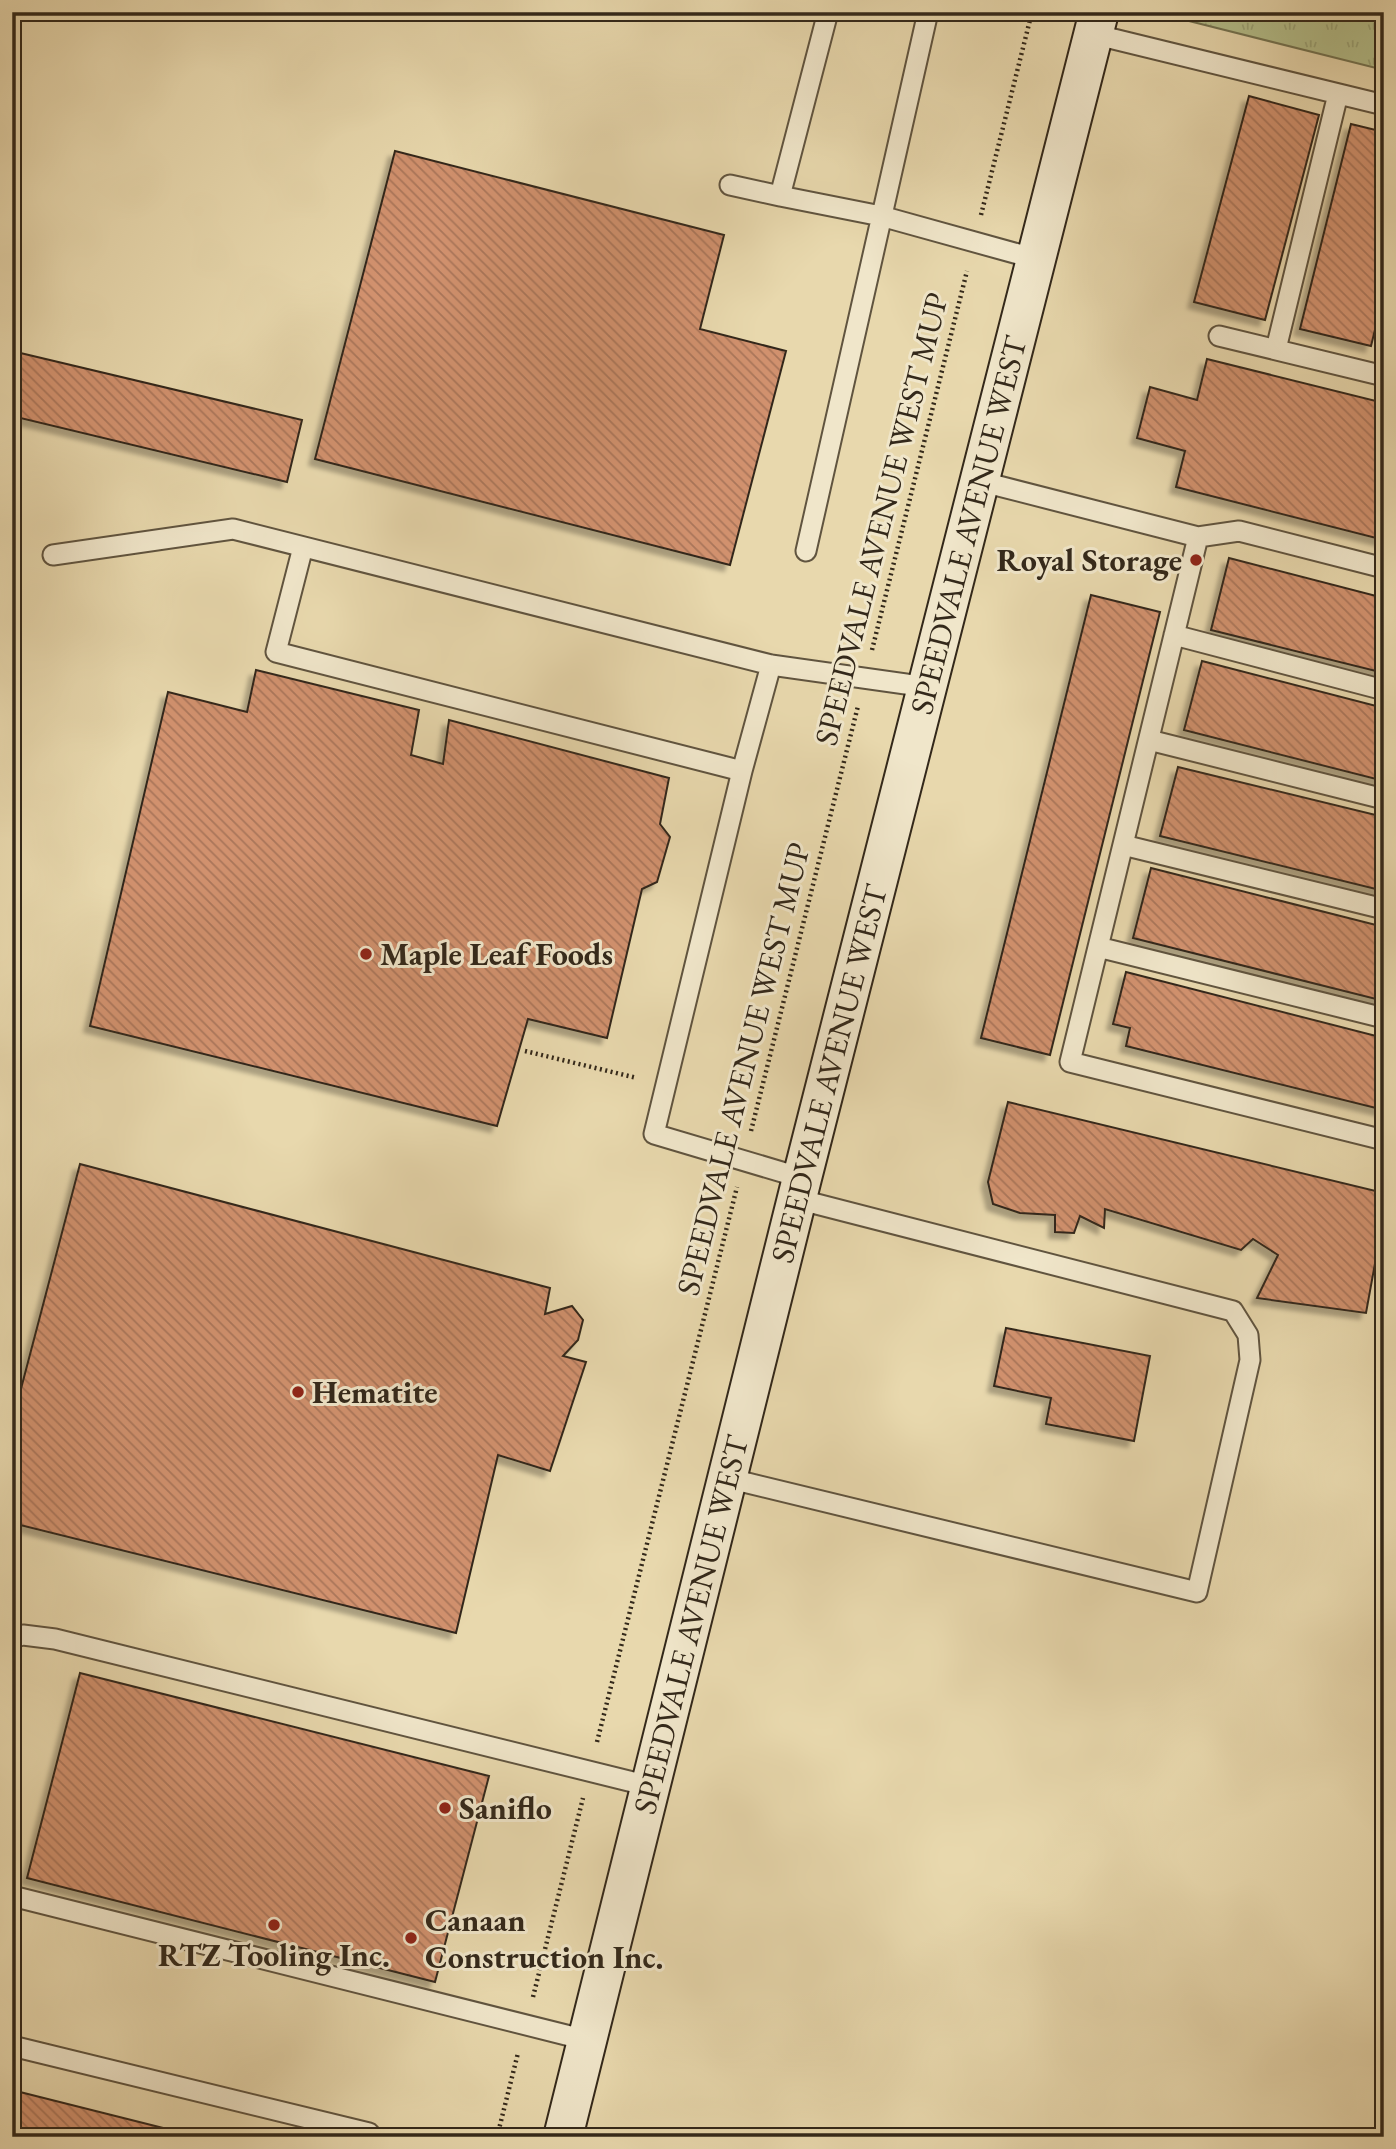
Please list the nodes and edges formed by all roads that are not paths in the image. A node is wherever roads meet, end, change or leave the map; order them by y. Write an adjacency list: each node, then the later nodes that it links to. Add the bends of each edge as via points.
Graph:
1 (828, 12): 7 (lane)
2 (928, 12): 8 (lane)
3 (1096, 23): 4 (lane); 9 (main road, SPEEDVALE AVENUE WEST)
4 (1338, 94): 5 (lane); 11 (lane)
5 (1384, 105)
6 (730, 185): 7 (lane)
7 (780, 196): 8 (lane)
8 (881, 216): 9 (lane); 16 (lane)
9 (1036, 259): 13 (main road, SPEEDVALE AVENUE WEST)
10 (1219, 335): 11 (lane)
11 (1276, 349): 12 (lane)
12 (1383, 370)
13 (979, 481): 14 (lane); 21 (main road, SPEEDVALE AVENUE WEST)
14 (1198, 537): 18 (lane, via 1239,531); 19 (lane)
15 (303, 547): 17 (lane, via 233,529); 20 (lane); 24 (lane, via 276,652)
16 (806, 551)
17 (53, 555)
18 (1384, 568)
19 (1174, 635): 22 (lane); 23 (lane)
20 (771, 664): 21 (lane); 24 (lane)
21 (927, 687): 31 (main road, SPEEDVALE AVENUE WEST)
22 (1384, 690)
23 (1149, 740): 25 (lane); 26 (lane)
24 (742, 771): 31 (lane, via 654,1134 744,1160)
25 (1384, 799)
26 (1123, 845): 27 (lane); 28 (lane)
27 (1384, 909)
28 (1098, 947): 29 (lane); 30 (lane, via 1070,1062)
29 (1384, 1018)
30 (1384, 1140)
31 (799, 1188): 32 (main road, SPEEDVALE AVENUE WEST); 32 (lane, via 1233,1311 1248,1335 1251,1360 1210,1540 1197,1591)
32 (727, 1479): 34 (main road, SPEEDVALE AVENUE WEST)
33 (12, 1638): 34 (lane, via 55,1639)
34 (649, 1786): 36 (main road, SPEEDVALE AVENUE WEST)
35 (12, 1896): 36 (lane)
36 (586, 2040): 39 (main road, SPEEDVALE AVENUE WEST)
37 (12, 2046): 38 (lane)
38 (372, 2137)
39 (563, 2137)

